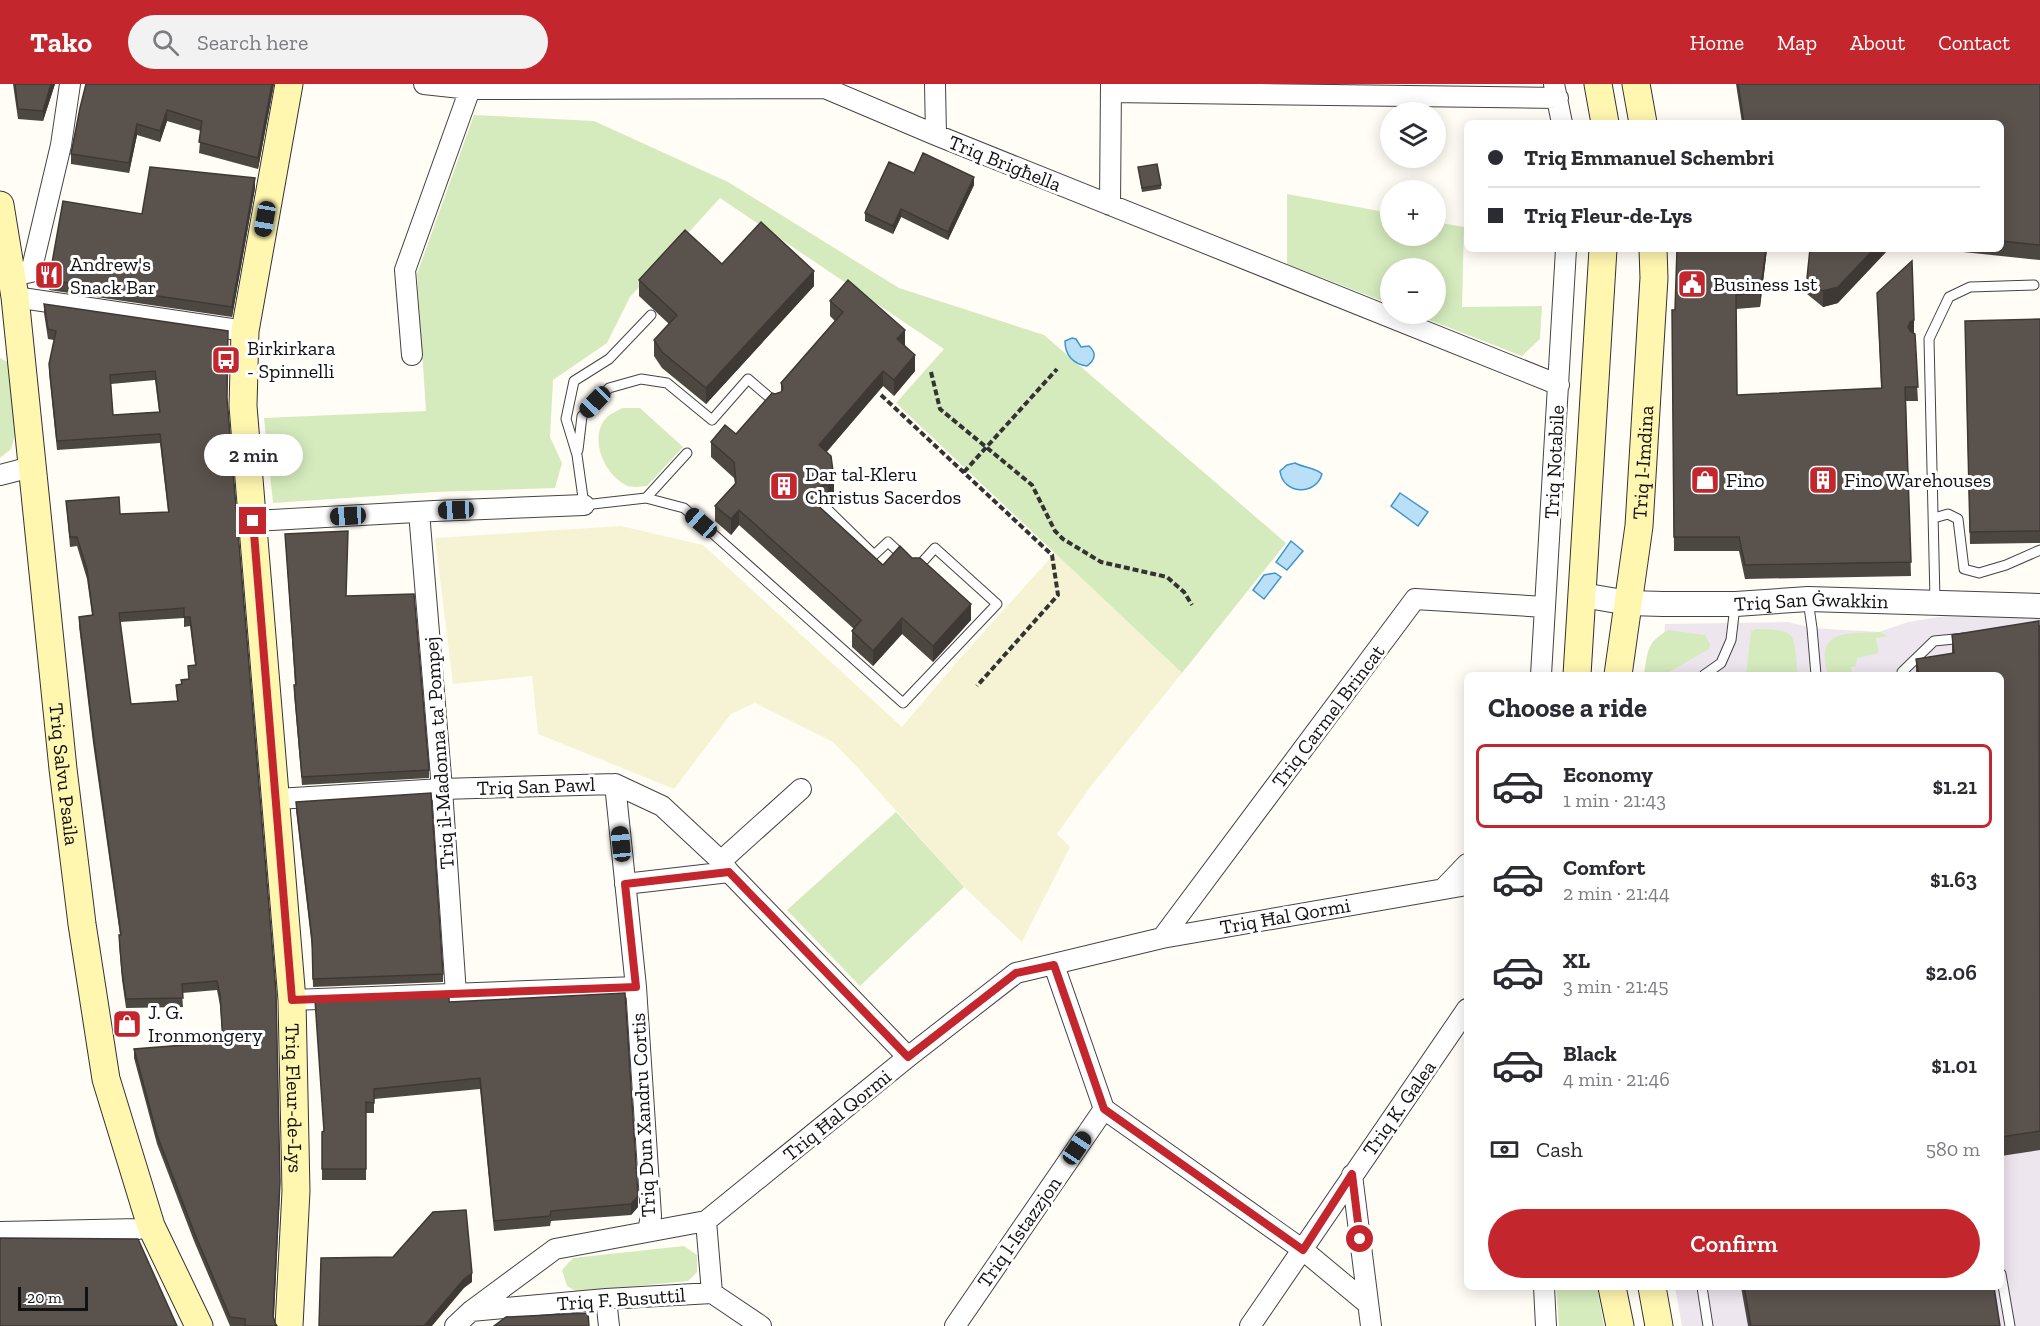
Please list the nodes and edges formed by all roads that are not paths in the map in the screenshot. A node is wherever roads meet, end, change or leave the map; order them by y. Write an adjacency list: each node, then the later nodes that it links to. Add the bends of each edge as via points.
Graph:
1 (70, 84): 20 (street, via 61,145 31,272)
2 (288, 84): 22 (main road, Triq Fleur-de-Lys)
3 (424, 84): 8 (street, Triq Brigħella)
4 (935, 84): 13 (street)
5 (1598, 84): 11 (main road)
6 (1636, 84): 12 (main road)
7 (1111, 88): 9 (street); 14 (street)
8 (470, 89): 13 (street, Triq Brigħella, via 825,88); 23 (street, via 405,270)
9 (1556, 91): 10 (street)
10 (1561, 120)
11 (1604, 120)
12 (1642, 120)
13 (936, 135): 14 (street, Triq Brigħella)
14 (1110, 205): 24 (street, Triq Brigħella)
15 (0, 206): 20 (main road, Triq Salvu Psaila)
16 (1566, 252): 24 (street, Triq Notabile)
17 (1603, 252): 37 (main road)
18 (1653, 252): 39 (main road, Triq l-Imdina, via 1639,526)
19 (2034, 285): 34 (lane, via 1970,287 1950,297 1925,340)
20 (13, 286): 22 (street); 28 (main road, Triq Salvu Psaila)
21 (651, 315): 27 (lane, via 609,359 574,381 566,419)
22 (245, 331): 35 (main road, Triq Fleur-de-Lys, via 243,406)
23 (412, 355)
24 (1559, 385): 43 (street, Triq Notabile)
25 (776, 403): 27 (lane, via 748,379 712,420 667,383 641,379 609,388 582,416)
26 (687, 453): 30 (lane)
27 (577, 455): 31 (lane)
28 (32, 467): 29 (street); 70 (main road, Triq Salvu Psaila, via 82,924 106,1079)
29 (0, 475)
30 (646, 498): 31 (lane); 32 (lane, via 684,508 903,703 997,604 935,548 916,568 888,542 874,555)
31 (584, 505): 33 (street)
32 (825, 507)
33 (419, 512): 35 (street); 52 (street, Triq il-Madonna ta' Pompej)
34 (1934, 518): 36 (lane, via 1948,514 1958,519 1964,569 1979,573); 40 (lane)
35 (253, 521): 54 (main road, Triq Fleur-de-Lys)
36 (2040, 550)
37 (1582, 595): 39 (street, Triq San Ġwakkin); 46 (main road)
38 (1808, 599): 40 (street, Triq San Ġwakkin); 41 (street, Triq San Ġwakkin); 49 (lane)
39 (1629, 603): 41 (street, Triq San Ġwakkin); 47 (main road, Triq l-Imdina)
40 (1935, 603): 42 (street, Triq San Ġwakkin)
41 (1736, 604): 48 (lane, via 1731,640 1721,663)
42 (2040, 606)
43 (1545, 607): 45 (street, Triq Notabile); 60 (street, Triq Carmel Brincat, via 1415,599)
44 (1981, 637): 50 (lane, via 1934,641)
45 (1541, 672)
46 (1576, 672)
47 (1618, 672)
48 (1708, 672)
49 (1816, 672)
50 (1902, 672)
51 (615, 784): 52 (street, Triq San Pawl); 55 (street, via 662,806); 57 (street, Triq Dun Xandru Cortis)
52 (442, 789): 54 (street, Triq San Pawl); 63 (street, Triq il-Madonna ta' Pompej)
53 (801, 789): 55 (street)
54 (277, 799): 64 (main road, Triq Fleur-de-Lys)
55 (725, 866): 57 (street); 66 (street)
56 (1464, 867): 59 (street)
57 (625, 884): 62 (street, Triq Dun Xandru Cortis)
58 (1464, 886): 59 (street, Triq Ħal Qormi)
59 (1443, 889): 60 (street, Triq Ħal Qormi)
60 (1162, 938): 61 (street, Triq Ħal Qormi)
61 (1054, 965): 66 (street, Triq Ħal Qormi, via 1016,973); 67 (street)
62 (636, 987): 63 (street); 71 (street, Triq Dun Xandru Cortis, via 651,1216)
63 (456, 994): 64 (street)
64 (292, 1000): 84 (main road, Triq Fleur-de-Lys, via 296,1191)
65 (1464, 1013): 68 (street, Triq K. Galea)
66 (908, 1057): 69 (street, Triq Ħal Qormi)
67 (1104, 1109): 73 (street); 88 (street, Triq l-Istazzjon)
68 (1352, 1174): 73 (street, Triq K. Galea); 81 (street)
69 (706, 1221): 71 (street, Triq Ħal Qormi); 79 (street)
70 (152, 1226): 72 (street); 83 (main road, Triq Salvu Psaila)
71 (648, 1231): 82 (street, Triq Ħal Qormi, via 555,1249)
72 (0, 1232)
73 (1303, 1250): 81 (street); 89 (street, Triq K. Galea)
74 (1544, 1290): 91 (street)
75 (1613, 1290): 92 (main road)
76 (1653, 1290): 93 (main road)
77 (1702, 1290): 94 (lane)
78 (2004, 1290): 95 (lane)
79 (712, 1293): 80 (street, Triq F. Busuttil); 87 (street, Triq F. Busuttil)
80 (606, 1299): 82 (street, Triq F. Busuttil); 86 (street)
81 (1368, 1304): 90 (street)
82 (471, 1311): 85 (street, Triq Ħal Qormi)
83 (198, 1326)
84 (289, 1326)
85 (455, 1326)
86 (609, 1326)
87 (761, 1326)
88 (955, 1326)
89 (1250, 1326)
90 (1371, 1326)
91 (1546, 1326)
92 (1620, 1326)
93 (1659, 1326)
94 (1708, 1326)
95 (2010, 1326)

